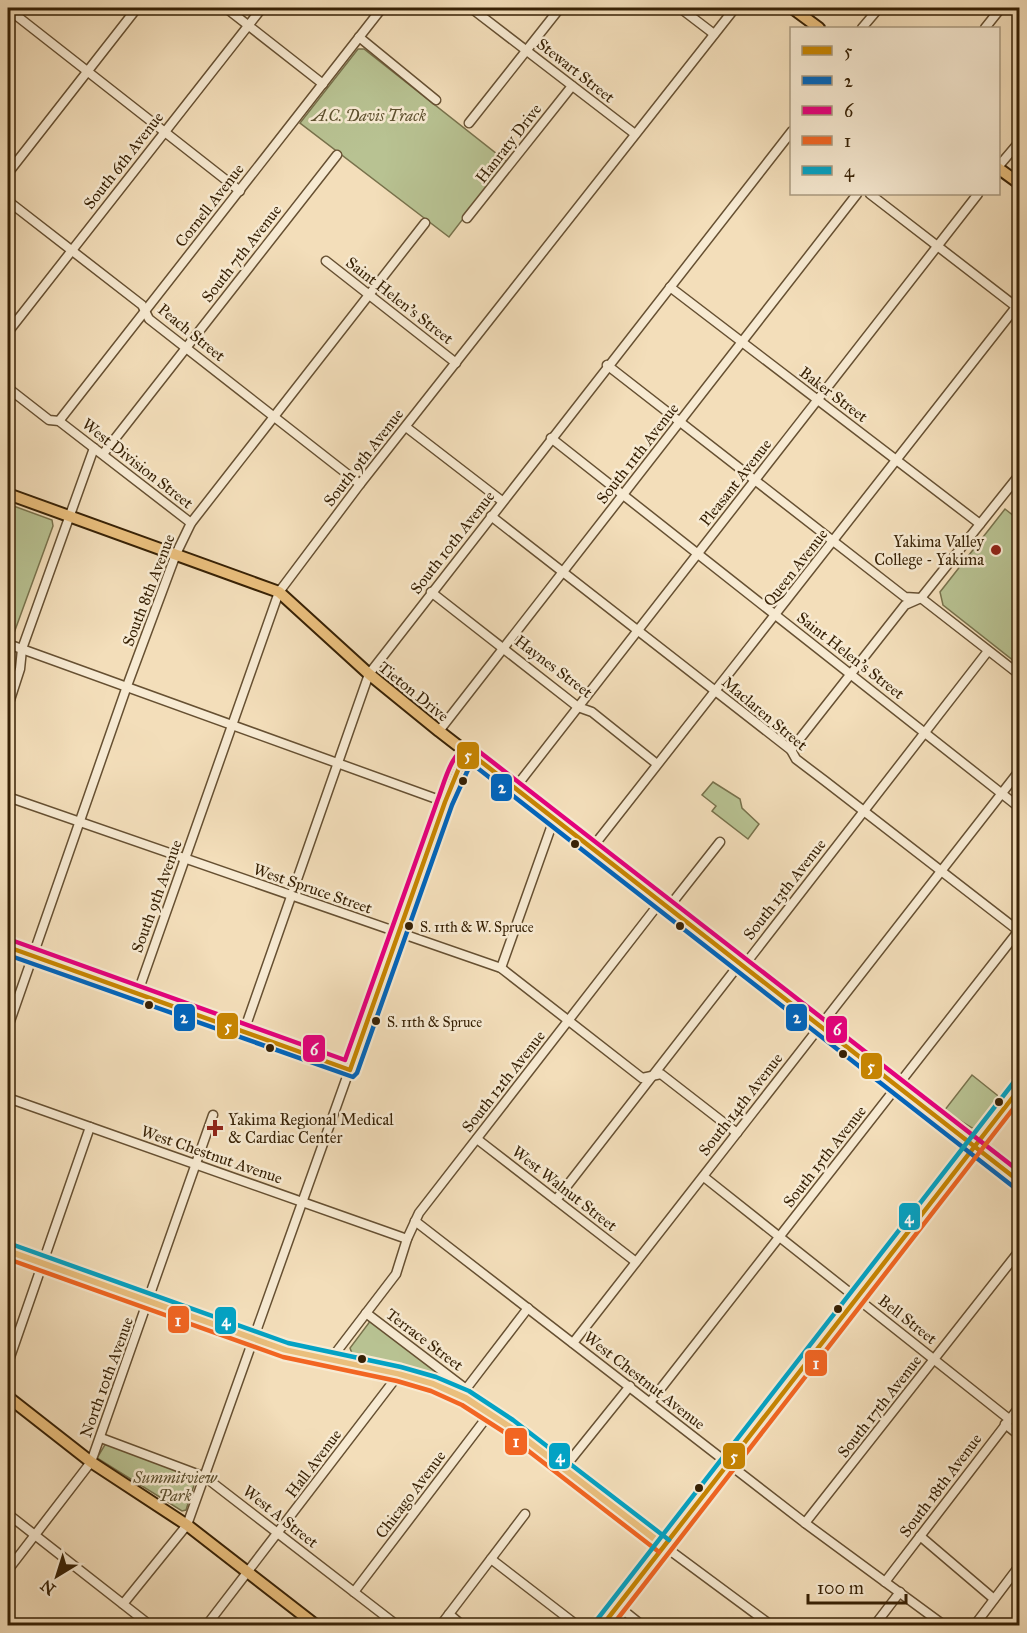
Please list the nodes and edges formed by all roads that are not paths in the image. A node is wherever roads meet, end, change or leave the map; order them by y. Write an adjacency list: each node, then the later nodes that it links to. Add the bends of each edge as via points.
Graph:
1 (137, 8): 20 (street)
2 (226, 8): 13 (street)
3 (262, 8): 13 (street, South 6th Avenue)
4 (382, 8): 18 (street, Cornell Avenue)
5 (471, 8): 19 (street, Stewart Street)
6 (560, 8): 19 (street)
7 (680, 8): 17 (street)
8 (735, 8): 17 (street, South 9th Avenue)
9 (792, 8): 14 (main road)
10 (879, 8): 15 (street)
11 (1001, 8): 16 (street)
12 (10, 11): 20 (street)
13 (249, 25): 21 (street); 25 (street, South 6th Avenue)
14 (818, 27)
15 (863, 27)
16 (986, 27)
17 (714, 34): 27 (street, South 9th Avenue)
18 (359, 37): 21 (street, Cornell Avenue); 23 (street)
19 (525, 50): 22 (street, Stewart Street); 24 (street)
20 (86, 72): 25 (street); 32 (street)
21 (323, 84): 34 (street, Cornell Avenue)
22 (572, 86): 27 (street, Stewart Street); 39 (street, Hanraty Drive)
23 (436, 100)
24 (469, 123)
25 (164, 132): 34 (street); 42 (street, South 6th Avenue)
26 (790, 133): 44 (street, South 10th Avenue)
27 (635, 134): 51 (street, South 9th Avenue)
28 (1020, 141): 30 (street)
29 (337, 155): 50 (street, South 7th Avenue)
30 (1000, 167)
31 (1000, 169): 33 (main road)
32 (8, 173)
33 (1020, 184)
34 (240, 191): 47 (street, Cornell Avenue)
35 (856, 195): 49 (street, South 11th Avenue)
36 (871, 195): 41 (street)
37 (977, 195): 41 (street, Pleasant Avenue)
38 (8, 201): 42 (street, Peach Street)
39 (467, 218)
40 (425, 222): 45 (street, South 8th Avenue)
41 (937, 246): 46 (street); 54 (street, Pleasant Avenue)
42 (71, 250): 47 (street, Peach Street, via 142,305); 48 (street, South 6th Avenue)
43 (326, 261): 45 (street, Saint Helen's Street)
44 (670, 287): 49 (street, Baker Street); 52 (street, South 10th Avenue)
45 (369, 295): 51 (street, Saint Helen's Street); 55 (street, South 8th Avenue)
46 (1018, 306): 62 (street, Queen Avenue)
47 (144, 312): 50 (street, Peach Street); 56 (street, Cornell Avenue)
48 (8, 332)
49 (742, 342): 54 (street, Baker Street); 57 (street, South 11th Avenue)
50 (186, 348): 55 (street, Peach Street); 61 (street, South 7th Avenue)
51 (456, 363): 58 (street, South 9th Avenue)
52 (608, 365): 57 (street); 59 (street, South 10th Avenue)
53 (8, 388): 56 (street, West Division Street, via 49,420)
54 (818, 400): 62 (street, Baker Street); 64 (street, Pleasant Avenue)
55 (275, 416): 65 (street, Peach Street); 71 (street, South 8th Avenue)
56 (59, 420): 60 (street, West Division Street)
57 (680, 422): 64 (street); 67 (street, South 11th Avenue)
58 (406, 427): 65 (street, South 9th Avenue); 68 (street)
59 (550, 438): 67 (street, Saint Helen's Street); 68 (street, South 10th Avenue)
60 (94, 448): 61 (street, West Division Street); 69 (street)
61 (103, 454): 71 (street, West Division Street)
62 (896, 460): 72 (street, Baker Street); 73 (street, Queen Avenue)
63 (1020, 474): 72 (street)
64 (754, 481): 73 (street); 75 (street, Pleasant Avenue)
65 (360, 484): 78 (street, South 9th Avenue)
66 (8, 494): 69 (main road, Tieton Drive)
67 (623, 496): 75 (street, Saint Helen's Street); 76 (street, South 11th Avenue)
68 (502, 501): 70 (street, South 10th Avenue)
69 (69, 516): 74 (main road, Tieton Drive); 84 (street)
70 (492, 516): 76 (street, Maclaren Street); 77 (street, South 10th Avenue)
71 (190, 523): 74 (street, South 8th Avenue)
72 (980, 525): 79 (street)
73 (833, 543): 79 (street, via 905,597); 80 (street, Queen Avenue)
74 (176, 554): 78 (main road, Tieton Drive); 89 (street, South 8th Avenue)
75 (698, 554): 80 (street, Saint Helen's Street); 81 (street, Pleasant Avenue)
76 (564, 572): 81 (street, Maclaren Street); 83 (street, South 11th Avenue)
77 (431, 591): 83 (street, Haynes Street); 86 (street, South 10th Avenue)
78 (279, 592): 86 (main road, Tieton Drive); 93 (street, South 9th Avenue)
79 (921, 598): 85 (street); 87 (street, via 905,605)
80 (776, 615): 87 (street, Saint Helen's Street); 90 (street, Queen Avenue)
81 (639, 630): 90 (street, Maclaren Street); 92 (street, Pleasant Avenue)
82 (8, 644): 84 (street)
83 (504, 648): 92 (street, Haynes Street); 94 (street, South 11th Avenue)
84 (22, 649): 89 (street); 91 (street)
85 (988, 651): 88 (street); 95 (street, South 13th Avenue)
86 (369, 674): 94 (main road, Tieton Drive); 98 (street, South 10th Avenue)
87 (852, 675): 95 (street, Saint Helen's Street); 96 (street)
88 (1020, 675)
89 (127, 686): 93 (street); 108 (street, South 8th Avenue)
90 (716, 691): 96 (street, Maclaren Street); 99 (street, Queen Avenue)
91 (8, 706)
92 (578, 707): 99 (street, Haynes Street, via 592,712); 101 (street, Pleasant Avenue)
93 (234, 724): 98 (street); 111 (street, South 9th Avenue)
94 (439, 730): 97 (main road, Tieton Drive)
95 (925, 733): 102 (street, Saint Helen's Street); 106 (street, South 13th Avenue)
96 (791, 750): 106 (street, Maclaren Street, via 796,759)
97 (470, 753): 101 (main road, Tieton Drive); 104 (street, via 461,764)
98 (338, 761): 104 (street); 113 (street, South 10th Avenue)
99 (657, 764): 110 (street, Queen Avenue)
100 (1020, 770): 102 (street, South 14th Avenue)
101 (515, 788): 107 (main road, Tieton Drive)
102 (1002, 794): 105 (street, Saint Helen's Street); 112 (street, South 14th Avenue)
103 (8, 797): 108 (street, West Spruce Street)
104 (445, 802): 116 (street)
105 (1020, 808)
106 (864, 811): 112 (street, Maclaren Street); 119 (street, South 13th Avenue, via 750,958)
107 (554, 819): 110 (main road, Tieton Drive); 120 (street)
108 (79, 822): 111 (street, West Spruce Street); 118 (street, South 8th Avenue)
109 (720, 842): 114 (street, South 12th Avenue, via 672,903)
110 (592, 848): 114 (main road, Tieton Drive)
111 (186, 859): 113 (street, West Spruce Street); 121 (street, South 9th Avenue)
112 (940, 870): 115 (street, Maclaren Street); 123 (street, South 14th Avenue)
113 (291, 896): 116 (street, West Spruce Street); 125 (street, South 10th Avenue)
114 (661, 901): 119 (main road, Tieton Drive); 122 (street, South 12th Avenue)
115 (1019, 931): 128 (street, South 15th Avenue)
116 (398, 934): 120 (street, West Spruce Street); 126 (street)
117 (8, 947): 118 (street)
118 (33, 956): 121 (street); 124 (street, South 8th Avenue)
119 (741, 964): 123 (main road, Tieton Drive); 127 (street, South 13th Avenue)
120 (501, 968): 122 (street, West Spruce Street)
121 (138, 992): 125 (street)
122 (569, 1019): 127 (street, West Spruce Street, via 642,1078); 134 (street, South 12th Avenue)
123 (821, 1025): 128 (main road, Tieton Drive); 133 (street, South 14th Avenue)
124 (8, 1027)
125 (244, 1031): 126 (street)
126 (350, 1070): 140 (street)
127 (654, 1074): 133 (street, West Spruce Street, via 661,1074); 139 (street, South 13th Avenue)
128 (898, 1086): 135 (main road, Tieton Drive); 142 (street, South 15th Avenue)
129 (1020, 1087): 135 (main road)
130 (8, 1098): 132 (street, West Chestnut Avenue)
131 (213, 1115): 136 (street)
132 (90, 1127): 136 (street, West Chestnut Avenue); 147 (street)
133 (737, 1133): 137 (street, South 14th Avenue)
134 (477, 1139): 139 (street, West Walnut Street); 141 (street, South 12th Avenue)
135 (974, 1146): 138 (main road, Tieton Drive); 148 (main road)
136 (196, 1164): 140 (street, West Chestnut Avenue); 149 (street)
137 (704, 1177): 142 (street, Bell Street); 146 (street, South 14th Avenue)
138 (1020, 1182)
139 (556, 1200): 146 (street, West Walnut Street)
140 (304, 1202): 143 (street, West Chestnut Avenue); 152 (street)
141 (415, 1221): 143 (street, South 12th Avenue); 150 (street, West Chestnut Avenue)
142 (780, 1236): 148 (street, Bell Street); 161 (street, South 15th Avenue)
143 (407, 1239): 151 (street, South 12th Avenue, via 396,1274)
144 (1020, 1250): 155 (street, South 17th Avenue)
145 (8, 1251): 147 (main road)
146 (636, 1262): 153 (street, South 14th Avenue)
147 (44, 1264): 149 (main road); 156 (street)
148 (856, 1297): 155 (street, Bell Street); 168 (main road)
149 (149, 1301): 152 (main road); 166 (street, North 10th Avenue)
150 (528, 1308): 153 (street, West Chestnut Avenue); 159 (street)
151 (366, 1313): 154 (street, South 12th Avenue); 159 (street, Terrace Street)
152 (255, 1339): 154 (main road, via 295,1353); 170 (street)
153 (573, 1343): 158 (street, West Chestnut Avenue)
154 (331, 1359): 157 (main road)
155 (935, 1359): 164 (street, Bell Street); 173 (street, South 17th Avenue)
156 (8, 1363)
157 (399, 1374): 159 (main road); 175 (street, Hall Avenue)
158 (630, 1386): 161 (street, West Chestnut Avenue); 169 (street)
159 (466, 1394): 163 (main road)
160 (8, 1397): 167 (main road)
161 (651, 1401): 168 (street, West Chestnut Avenue)
162 (1020, 1406): 164 (street, South 18th Avenue)
163 (489, 1413): 169 (main road); 184 (street, Chicago Avenue)
164 (1007, 1421): 165 (street, Bell Street); 177 (street, South 18th Avenue)
165 (1020, 1436)
166 (101, 1438): 167 (street, North 10th Avenue); 170 (street, West A Street)
167 (91, 1462): 174 (main road); 176 (street, North 10th Avenue)
168 (728, 1463): 173 (street, West Chestnut Avenue); 178 (main road)
169 (564, 1468): 178 (main road)
170 (205, 1477): 174 (street); 175 (street, West A Street)
171 (8, 1514): 176 (street)
172 (525, 1514): 179 (street)
173 (806, 1523): 183 (street, West Chestnut Avenue)
174 (187, 1525): 182 (main road); 187 (street)
175 (278, 1533): 182 (street, Hall Avenue); 184 (street, West A Street)
176 (34, 1535): 181 (street, North 10th Avenue); 187 (street)
177 (920, 1536): 183 (street, South 18th Avenue); 186 (street)
178 (664, 1546): 188 (main road); 199 (street)
179 (491, 1559): 189 (street); 196 (street)
180 (1020, 1565): 186 (street)
181 (8, 1570)
182 (248, 1572): 191 (street, Hall Avenue); 192 (main road)
183 (885, 1582): 185 (street, West Chestnut Avenue)
184 (354, 1592): 193 (street, West A Street)
185 (900, 1592): 200 (street); 201 (street, West Chestnut Avenue)
186 (994, 1599): 202 (street)
187 (123, 1604): 190 (street)
188 (618, 1605): 197 (main road); 198 (street)
189 (449, 1614): 194 (street); 195 (street)
190 (151, 1626)
191 (206, 1626)
192 (317, 1626)
193 (398, 1626)
194 (440, 1626)
195 (463, 1626)
196 (578, 1626)
197 (602, 1626)
198 (643, 1626)
199 (772, 1626)
200 (874, 1626)
201 (945, 1626)
202 (974, 1626)

